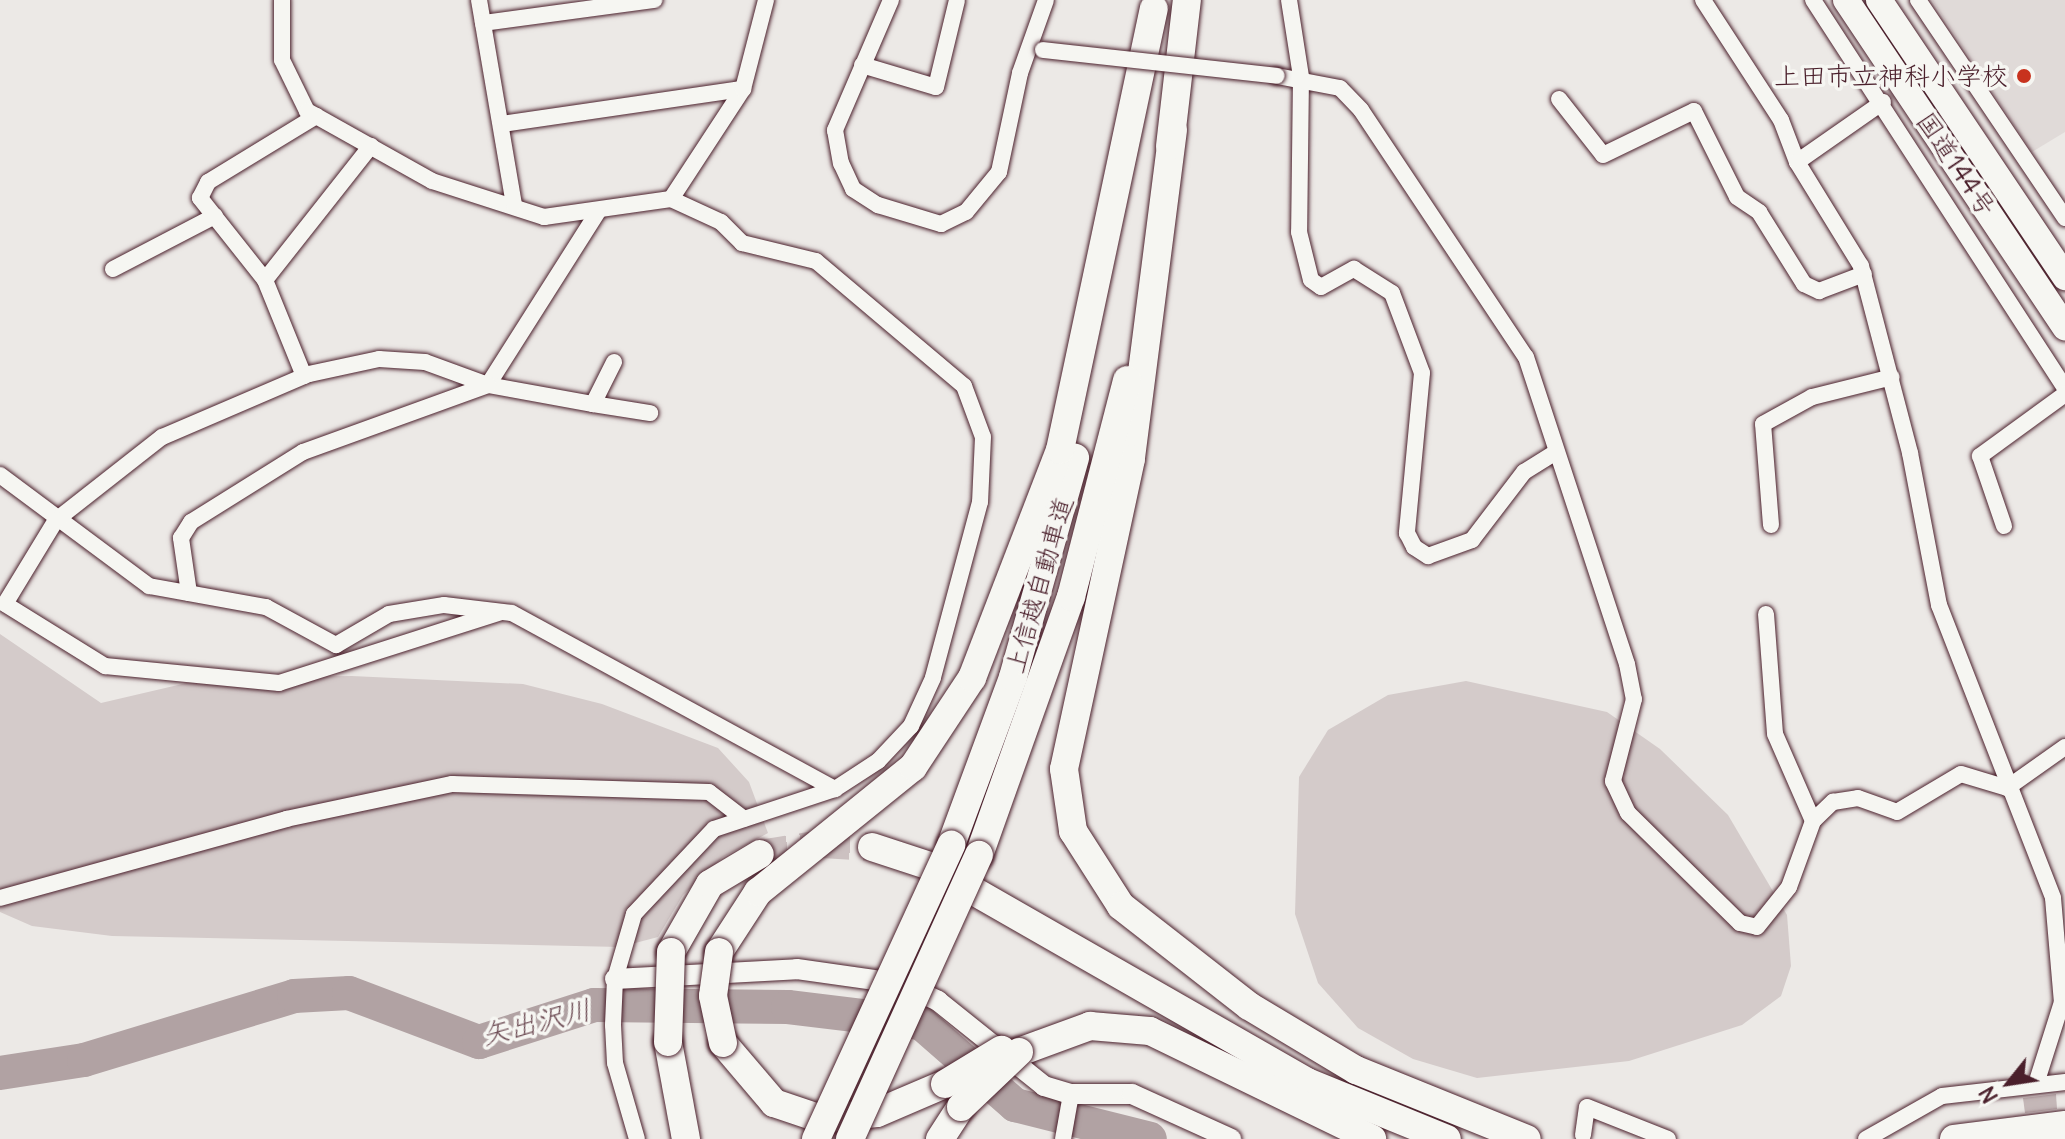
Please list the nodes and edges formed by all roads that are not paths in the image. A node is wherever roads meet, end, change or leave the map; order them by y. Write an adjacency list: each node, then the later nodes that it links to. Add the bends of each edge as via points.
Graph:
1 (282, 0): 23 (street, via 282,60)
2 (479, 0): 16 (street)
3 (651, 0): 16 (street)
4 (766, 0): 20 (street)
5 (891, 0): 18 (street)
6 (957, 0): 18 (street, via 936,87)
7 (1046, 0): 17 (street)
8 (1187, 0): 25 (highway, 上信越自動車道)
9 (1289, 0): 19 (street)
10 (1703, 0): 27 (street, via 1781,120)
11 (1813, 0): 22 (street)
12 (1846, 0): 37 (highway, 国道144号)
13 (1879, 0): 35 (highway, 国道144号)
14 (1918, 0): 32 (street)
15 (1155, 4): 63 (highway, bridge, via 1060,450 972,678 913,767 758,892 719,952 713,996 723,1043 774,1103 821,1119 877,1113); 71 (highway, 上信越自動車道, bridge, via 1117,259 1066,495 1013,677 951,845)
16 (483, 23): 24 (street)
17 (1035, 49): 18 (street, via 999,172 966,212 941,224 917,223 853,189 835,130); 19 (street, bridge)
18 (862, 65)
19 (1301, 77): 46 (street, via 1340,88 1361,110 1485,290 1526,357); 46 (street, via 1299,232 1311,280 1321,287 1354,269 1392,293 1422,373 1407,533 1414,547 1428,556 1472,540 1524,472)
20 (743, 89): 24 (street); 28 (street)
21 (1559, 99): 34 (street, via 1603,155 1694,111 1737,197 1759,212 1804,284 1819,291)
22 (1883, 102): 27 (street); 42 (street)
23 (316, 116): 26 (street); 31 (street, via 208,182 200,198)
24 (502, 124): 29 (street)
25 (1173, 130): 72 (highway, 上信越自動車道, bridge, via 1098,500 1043,687 979,855); 78 (highway, via 1131,459 1064,769 1073,831 1121,906 1249,1006 1356,1070)
26 (371, 146): 29 (street, via 432,181); 36 (street)
27 (1797, 162): 34 (street)
28 (671, 199): 30 (street); 56 (street, via 721,222 742,243 816,261 964,386 983,437 980,502 933,678 911,726 878,761)
29 (514, 204): 30 (street, via 544,217)
30 (599, 210): 41 (street)
31 (215, 216): 33 (street); 36 (street)
32 (2065, 218)
33 (113, 269)
34 (1864, 274): 40 (street)
35 (2065, 277)
36 (265, 280): 39 (street)
37 (2065, 327)
38 (614, 362): 44 (street)
39 (304, 376): 41 (street, via 379,359 425,362); 48 (street, via 162,437)
40 (1892, 377): 49 (street, via 1812,397 1763,424); 55 (street, via 1927,562)
41 (488, 385): 44 (street); 51 (street, via 303,452 191,522 181,538)
42 (2065, 388)
43 (2065, 394): 50 (street, via 1980,456)
44 (593, 404): 45 (street)
45 (650, 413)
46 (1553, 454): 58 (street, via 1627,664 1634,699 1613,781 1628,813 1740,923 1757,927 1789,887)
47 (0, 475): 48 (street)
48 (56, 520): 51 (street, via 149,586); 52 (street, via 5,604 105,666 279,683)
49 (1771, 525)
50 (2004, 526)
51 (189, 593): 52 (street, via 266,607 336,645 389,614 444,605)
52 (501, 612): 56 (street, via 567,637 693,715)
53 (1766, 614): 58 (street, via 1775,734)
54 (2065, 747): 55 (street)
55 (2007, 788): 58 (street, via 1961,774 1897,812 1858,798 1833,802); 64 (street, via 2031,831 2061,952 2062,1002)
56 (835, 789): 57 (street)
57 (744, 819): 61 (street, via 709,792 452,784 286,819); 62 (street, via 714,829 653,887 634,914)
58 (1813, 821)
59 (872, 847): 77 (highway, via 930,866 1307,1082)
60 (760, 854): 70 (highway, bridge, via 710,884 671,952 668,1042)
61 (0, 898)
62 (614, 986): 66 (street, via 797,969 902,984 938,1001 1044,1086); 69 (street, via 613,1025)
63 (1016, 1048): 73 (highway, bridge, via 961,1107); 76 (highway, via 1061,1026 1120,1025 1179,1041)
64 (2037, 1081): 65 (street); 80 (street, via 1942,1096)
65 (2065, 1082)
66 (1070, 1100): 74 (street); 75 (street, via 1132,1094)
67 (2065, 1125): 81 (highway)
68 (1583, 1135): 79 (street, via 1587,1107)
69 (637, 1139)
70 (686, 1139)
71 (816, 1139)
72 (850, 1139)
73 (940, 1139)
74 (1063, 1139)
75 (1231, 1139)
76 (1372, 1139)
77 (1447, 1139)
78 (1527, 1139)
79 (1668, 1139)
80 (1866, 1139)
81 (1954, 1139)

